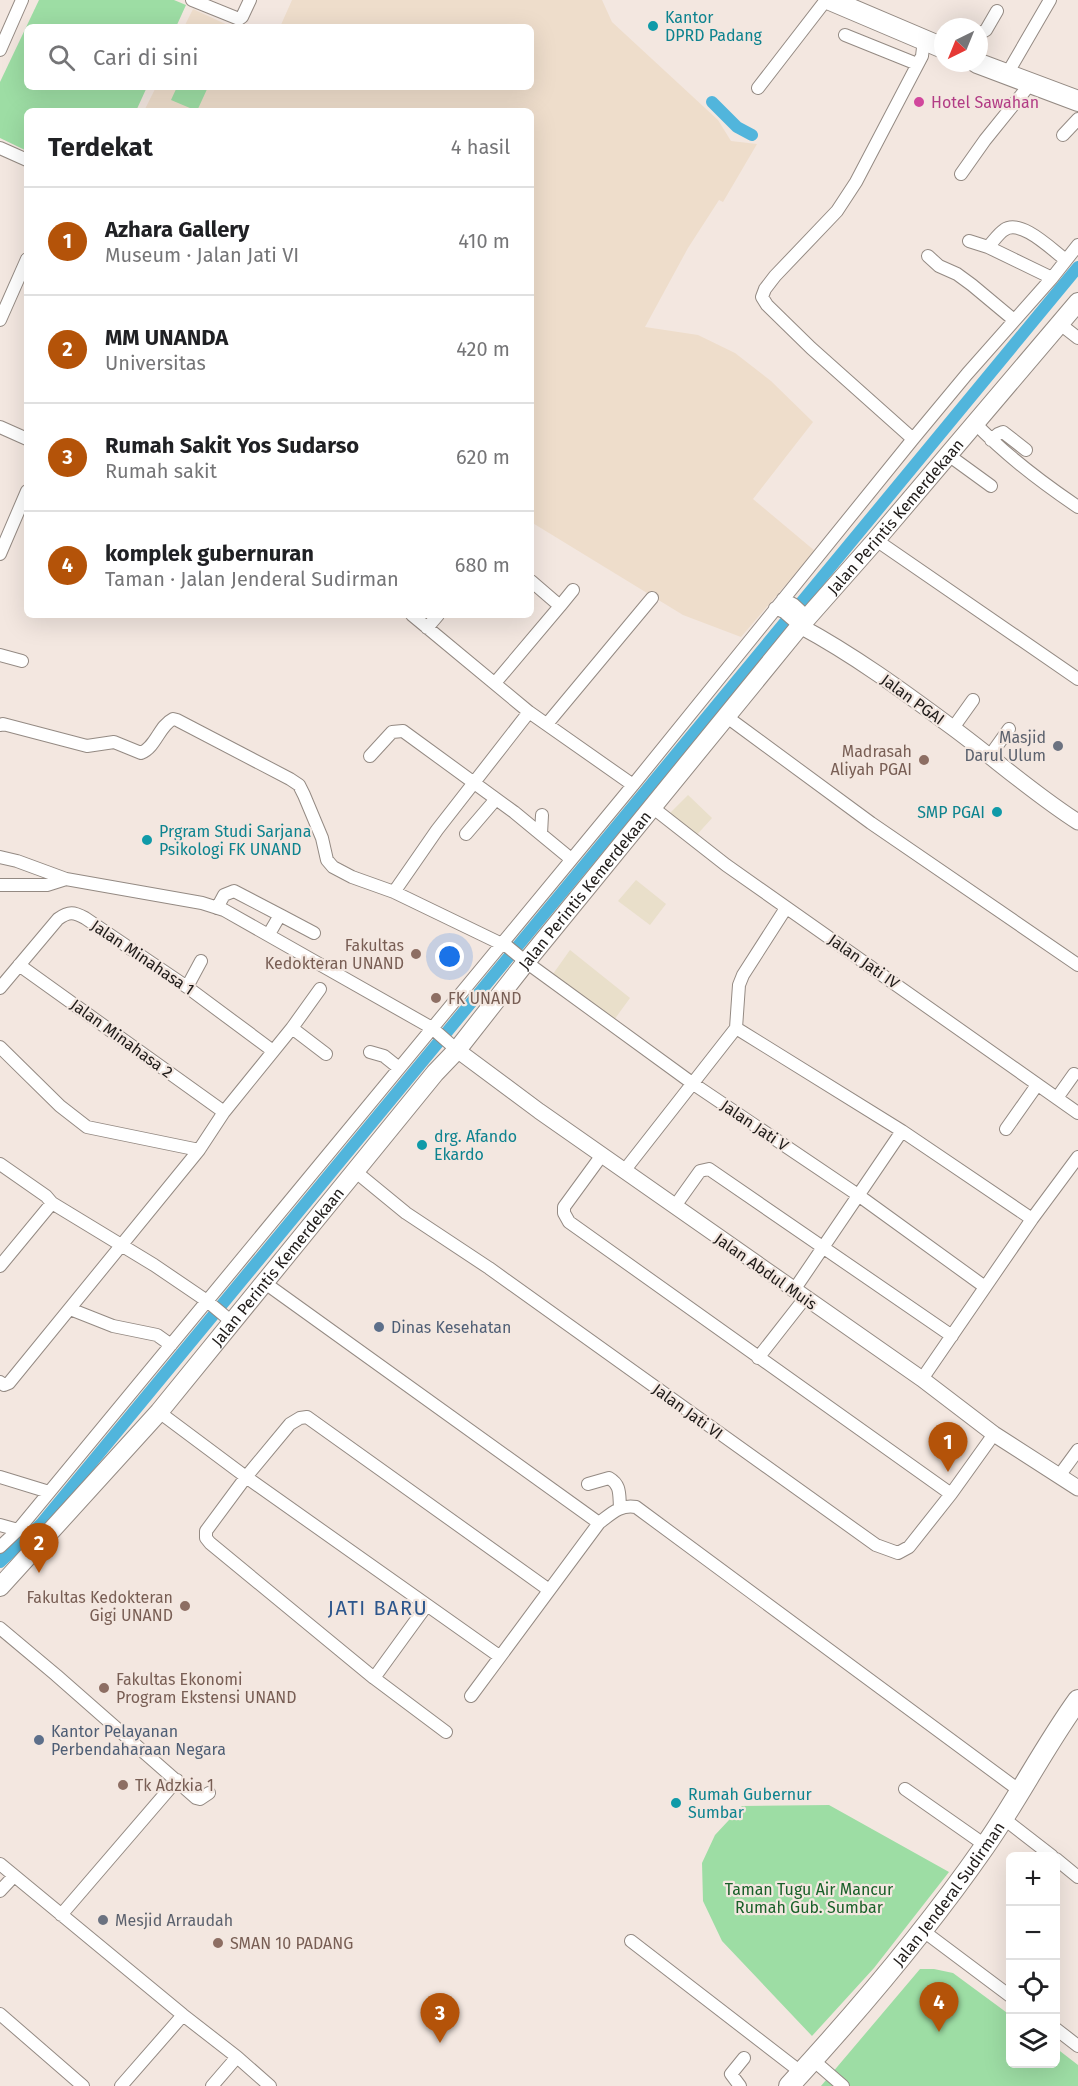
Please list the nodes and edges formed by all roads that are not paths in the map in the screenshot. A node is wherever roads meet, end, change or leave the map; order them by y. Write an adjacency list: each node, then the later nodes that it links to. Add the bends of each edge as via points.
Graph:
1 (22, 0): 11 (street)
2 (192, 0): 3 (street, via 239,20)
3 (250, 0)
4 (1050, 0): 14 (street)
5 (833, 1): 9 (main road); 16 (street)
6 (997, 11): 7 (street)
7 (988, 27)
8 (845, 35): 12 (street)
9 (924, 40): 10 (main road); 12 (street)
10 (934, 44)
11 (0, 50)
12 (917, 64): 38 (street, via 837,211 784,265 762,297 811,348)
13 (988, 67): 14 (main road)
14 (1006, 74): 15 (main road)
15 (1031, 83): 17 (main road); 22 (street)
16 (758, 88)
17 (1078, 101)
18 (1078, 119): 19 (street)
19 (1063, 135)
20 (0, 148): 21 (street)
21 (24, 159)
22 (961, 174)
23 (969, 241): 25 (street)
24 (1078, 245): 27 (street)
25 (988, 248): 27 (street, via 1005,230 1019,227); 29 (street)
26 (928, 256): 32 (street, via 972,285)
27 (1066, 260): 29 (street)
28 (24, 266): 31 (street)
29 (1052, 278): 32 (street)
30 (1078, 302): 33 (main road, Jalan Perintis Kemerdekaan)
31 (0, 320)
32 (1014, 320): 38 (street)
33 (1060, 324): 34 (street); 35 (main road, Jalan Perintis Kemerdekaan)
34 (1078, 338)
35 (974, 422): 39 (street); 41 (main road, Jalan Perintis Kemerdekaan)
36 (0, 427): 37 (street)
37 (24, 438)
38 (913, 439): 51 (street)
39 (992, 440): 40 (street, via 1003,432); 44 (street)
40 (1026, 450)
41 (947, 454): 42 (street); 45 (main road, Jalan Perintis Kemerdekaan)
42 (991, 486)
43 (23, 507): 46 (street)
44 (1078, 507)
45 (876, 540): 51 (main road, Jalan Perintis Kemerdekaan); 57 (street)
46 (0, 554)
47 (534, 584): 50 (street)
48 (573, 591): 50 (street)
49 (652, 598): 62 (street)
50 (560, 606): 58 (street)
51 (792, 613): 61 (main road, Jalan Perintis Kemerdekaan); 64 (street, Jalan PGAI); 69 (street)
52 (415, 618): 54 (street)
53 (435, 618): 54 (street)
54 (427, 628): 58 (street)
55 (0, 655): 56 (street)
56 (22, 661)
57 (1078, 680)
58 (495, 683): 60 (street)
59 (973, 700): 64 (street)
60 (529, 712): 62 (street); 68 (street)
61 (727, 717): 71 (main road, Jalan Perintis Kemerdekaan); 90 (street, via 871,823)
62 (547, 724): 69 (street)
63 (0, 725): 80 (street, Jalan Jati V, via 87,746 114,742 141,753 168,722 177,720 299,785 333,867)
64 (953, 728): 67 (street, Jalan PGAI)
65 (1009, 729): 67 (street)
66 (370, 756): 68 (street, via 392,732 403,731)
67 (989, 757): 73 (street, Jalan PGAI)
68 (473, 784): 70 (street); 80 (street)
69 (633, 785): 77 (street)
70 (496, 799): 74 (street); 75 (street)
71 (652, 807): 82 (street, Jalan Jati IV); 87 (main road, Jalan Perintis Kemerdekaan)
72 (542, 815): 75 (street)
73 (1078, 822)
74 (466, 834)
75 (541, 834): 77 (street)
76 (0, 857): 78 (street)
77 (571, 859): 86 (street)
78 (66, 879): 79 (street, via 47,885); 81 (street)
79 (0, 885)
80 (394, 892): 86 (street, Jalan Jati V)
81 (218, 908): 83 (street, via 224,895 234,891); 85 (street)
82 (786, 908): 95 (street, via 743,975); 105 (street, Jalan Jati IV)
83 (280, 915): 84 (street); 85 (street)
84 (314, 933)
85 (269, 934): 96 (street)
86 (505, 945): 87 (street, Jalan Jati V); 96 (street)
87 (523, 959): 97 (main road, Jalan Perintis Kemerdekaan); 104 (street, Jalan Jati V)
88 (201, 961): 91 (street)
89 (19, 965): 91 (street, Jalan Minahasa 1, via 58,919 74,912); 92 (street); 107 (street, Jalan Minahasa 2)
90 (1078, 965)
91 (187, 987): 99 (street, Jalan Minahasa 1)
92 (0, 988)
93 (320, 989): 94 (street)
94 (292, 1028): 99 (street); 101 (street)
95 (736, 1028): 104 (street); 110 (street)
96 (434, 1029): 97 (street); 102 (street)
97 (454, 1046): 112 (street, Jalan Abdul Muis); 116 (main road, Jalan Perintis Kemerdekaan)
98 (0, 1047): 111 (street, via 87,1128)
99 (273, 1051): 107 (street)
100 (370, 1052): 102 (street, via 384,1056)
101 (326, 1054)
102 (399, 1068): 127 (street)
103 (1074, 1074): 106 (street)
104 (692, 1083): 115 (street); 117 (street, Jalan Jati V)
105 (1037, 1085): 106 (street, Jalan Jati IV); 109 (street)
106 (1057, 1098): 108 (street, Jalan Jati IV)
107 (224, 1112): 111 (street)
108 (1078, 1113)
109 (1006, 1129)
110 (903, 1131): 117 (street); 120 (street)
111 (199, 1150): 121 (street)
112 (602, 1155): 115 (street, Jalan Abdul Muis); 132 (street, via 564,1207 565,1217)
113 (1078, 1157): 120 (street)
114 (0, 1164): 118 (street)
115 (624, 1171): 119 (street, Jalan Abdul Muis)
116 (356, 1172): 124 (main road, Jalan Perintis Kemerdekaan); 144 (street, Jalan Jati VI, via 406,1213 876,1545 898,1553 909,1547)
117 (858, 1195): 122 (street); 125 (street, Jalan Jati V)
118 (52, 1203): 121 (street); 123 (street)
119 (675, 1206): 122 (street, via 700,1171 709,1169); 126 (street, Jalan Abdul Muis)
120 (1032, 1219): 125 (street)
121 (120, 1245): 127 (street); 128 (street)
122 (822, 1247): 126 (street); 130 (street)
123 (1, 1264)
124 (265, 1283): 129 (main road, Jalan Perintis Kemerdekaan); 146 (street)
125 (985, 1287): 130 (street)
126 (799, 1294): 132 (street); 133 (street, Jalan Abdul Muis)
127 (209, 1302): 129 (street); 131 (street)
128 (70, 1309): 131 (street, via 113,1326 157,1335); 134 (street, via 9,1383)
129 (229, 1319): 135 (main road, Jalan Perintis Kemerdekaan)
130 (952, 1336): 133 (street)
131 (171, 1345): 143 (street)
132 (759, 1358): 144 (street)
133 (922, 1379): 136 (street, Jalan Abdul Muis)
134 (0, 1382)
135 (159, 1412): 140 (street); 150 (main road, Jalan Perintis Kemerdekaan)
136 (994, 1434): 138 (street, Jalan Abdul Muis); 144 (street, Jalan Jati VI)
137 (1078, 1450): 138 (street)
138 (1059, 1476): 142 (street, Jalan Abdul Muis)
139 (0, 1477): 143 (street)
140 (246, 1477): 151 (street, via 290,1424 307,1417); 152 (street); 155 (street, via 206,1531 206,1538)
141 (588, 1484): 145 (street, via 609,1478 615,1481)
142 (1078, 1488)
143 (49, 1492): 148 (street)
144 (951, 1494)
145 (620, 1507): 146 (street); 161 (street, via 636,1507)
146 (599, 1523): 151 (street)
147 (0, 1525): 148 (street)
148 (18, 1530): 149 (street)
149 (0, 1547)
150 (0, 1587)
151 (549, 1590): 154 (street)
152 (427, 1605): 154 (street); 155 (street)
153 (0, 1628): 159 (street)
154 (499, 1656): 156 (street)
155 (374, 1678): 158 (street)
156 (471, 1696)
157 (1078, 1700): 161 (main road, Jalan Jenderal Sudirman)
158 (446, 1732)
159 (177, 1780): 162 (street, via 196,1798); 171 (street)
160 (904, 1789): 164 (street)
161 (1020, 1791): 163 (main road, Jalan Jenderal Sudirman)
162 (209, 1793)
163 (1003, 1818): 164 (main road, Jalan Jenderal Sudirman); 165 (street)
164 (985, 1845): 172 (main road, Jalan Jenderal Sudirman)
165 (1046, 1852)
166 (1060, 1862): 169 (street)
167 (0, 1864): 168 (street)
168 (14, 1876): 170 (street); 171 (street)
169 (1078, 1877)
170 (0, 1891)
171 (61, 1915): 176 (street)
172 (922, 1930): 174 (street); 181 (main road, Jalan Jenderal Sudirman)
173 (631, 1941): 181 (street)
174 (1006, 1992)
175 (0, 2014): 182 (street)
176 (183, 2015): 179 (street); 183 (street)
177 (1060, 2032): 178 (street)
178 (1078, 2046)
179 (237, 2057): 184 (street); 185 (street)
180 (744, 2058): 186 (street, via 731,2074)
181 (801, 2073): 187 (street)
182 (83, 2086)
183 (121, 2086)
184 (212, 2086)
185 (270, 2086)
186 (740, 2086)
187 (843, 2086)

